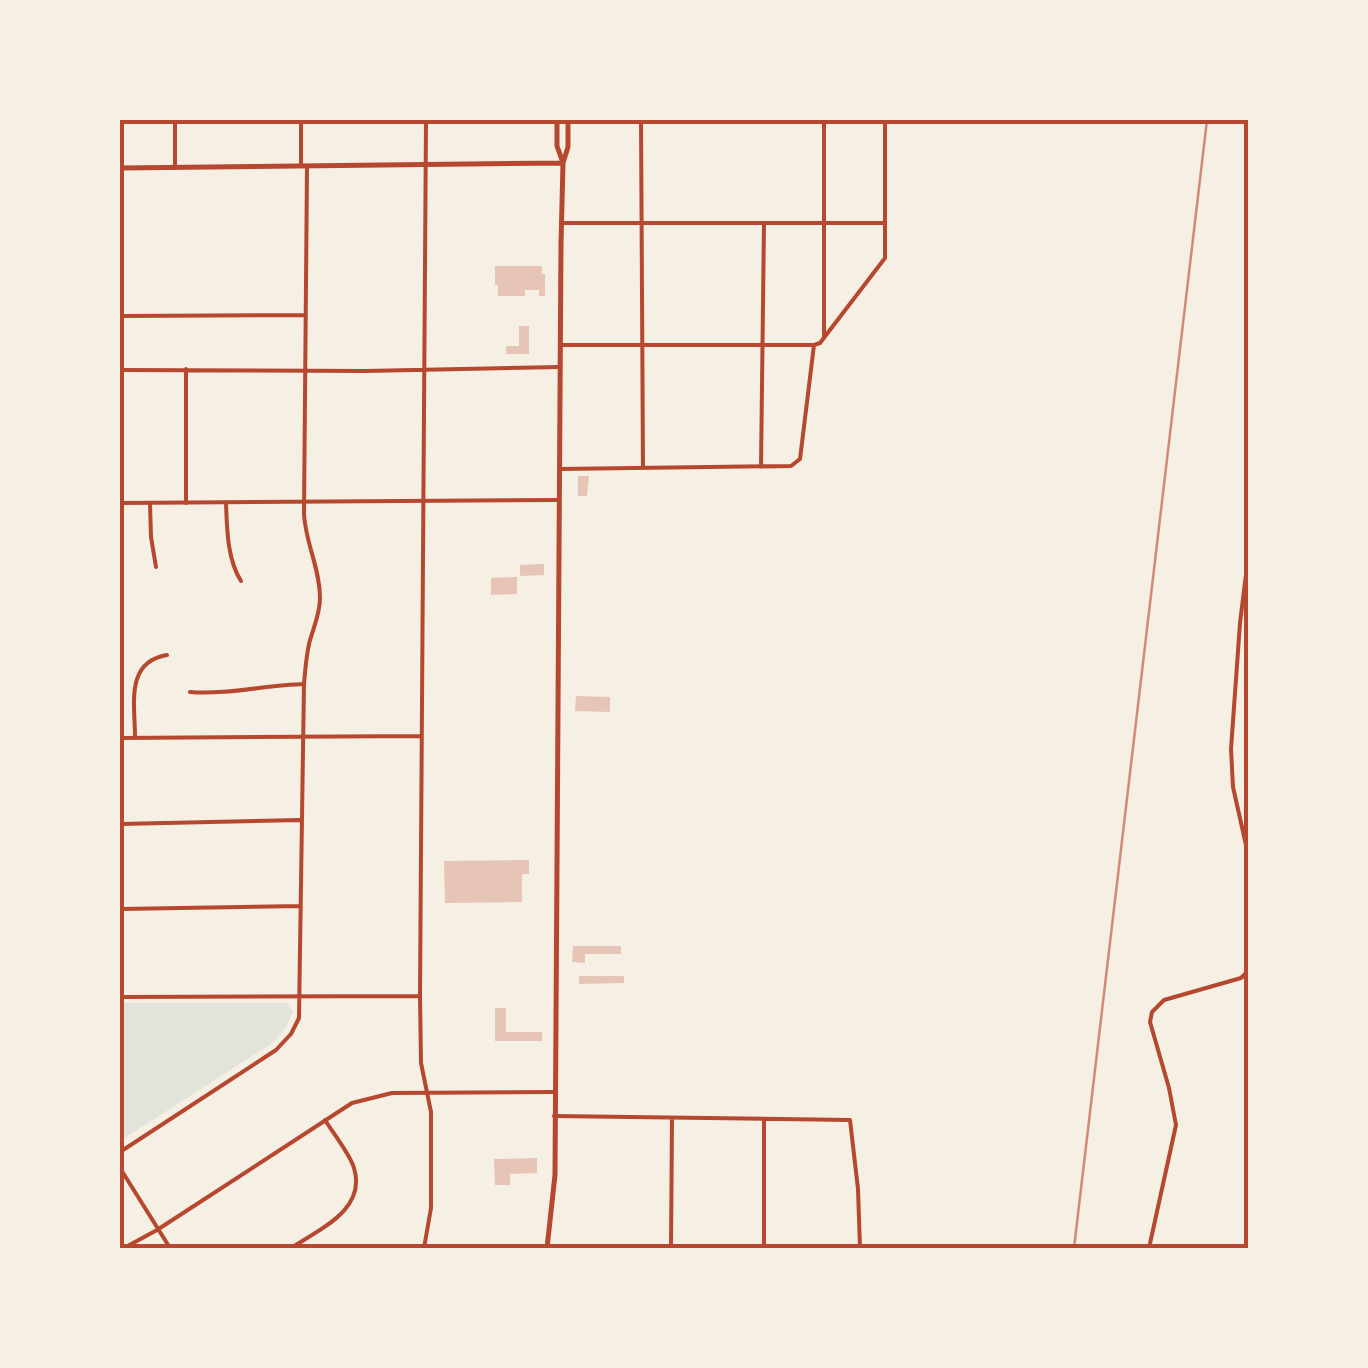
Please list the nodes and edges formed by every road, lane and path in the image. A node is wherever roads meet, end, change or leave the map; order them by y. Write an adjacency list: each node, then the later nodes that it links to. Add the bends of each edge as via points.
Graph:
1 (175, 120): 13 (street)
2 (301, 120): 10 (street)
3 (426, 120): 11 (street)
4 (557, 120): 9 (main road)
5 (568, 120): 9 (main road)
6 (641, 120): 15 (street)
7 (824, 120): 17 (street)
8 (885, 120): 18 (street)
9 (563, 163): 11 (main road); 14 (main road)
10 (304, 166): 11 (main road); 13 (main road); 19 (street)
11 (426, 166): 29 (street)
12 (120, 168): 13 (main road)
13 (175, 168)
14 (562, 223): 15 (street); 22 (main road)
15 (641, 223): 16 (street); 23 (street)
16 (764, 223): 17 (street); 24 (street)
17 (825, 223): 18 (street); 21 (street)
18 (885, 223): 21 (street, via 885,258)
19 (305, 315): 20 (street); 30 (street)
20 (120, 316)
21 (824, 338): 25 (street)
22 (560, 345): 23 (street); 26 (main road)
23 (641, 345): 24 (street); 32 (street)
24 (763, 345): 25 (street); 31 (street)
25 (814, 345): 31 (street, via 800,459 791,466)
26 (560, 368): 29 (street); 33 (main road)
27 (120, 370): 28 (street)
28 (186, 370): 30 (street); 39 (street)
29 (424, 370): 30 (street); 36 (street)
30 (304, 371): 35 (street)
31 (762, 466): 32 (street)
32 (643, 468): 33 (street)
33 (559, 469): 34 (main road)
34 (559, 500): 36 (street); 60 (main road)
35 (304, 502): 36 (street); 40 (street); 45 (street, via 320,602)
36 (423, 502): 48 (street)
37 (120, 503): 38 (street)
38 (150, 503): 39 (street); 42 (street)
39 (186, 503): 40 (street)
40 (226, 503): 43 (street, via 228,543)
41 (1248, 558): 53 (street, via 1230,749)
42 (156, 567)
43 (242, 581)
44 (167, 655): 50 (street, via 153,657 139,672)
45 (304, 684): 46 (street); 47 (street)
46 (190, 692)
47 (304, 736): 48 (street); 50 (street); 51 (street)
48 (420, 736): 58 (street)
49 (120, 738): 50 (street)
50 (136, 738)
51 (302, 820): 52 (street); 54 (street)
52 (120, 824)
53 (1248, 854)
54 (301, 906): 55 (street); 57 (street)
55 (120, 909)
56 (1248, 972): 77 (street, via 1164,1000 1152,1012 1176,1125)
57 (300, 996): 58 (street); 59 (street); 66 (street, via 294,1028 276,1050)
58 (420, 996): 61 (street)
59 (120, 997)
60 (554, 1092): 61 (street); 62 (main road)
61 (428, 1093): 64 (street, via 372,1097); 72 (street, via 431,1208)
62 (554, 1116): 63 (street); 73 (main road)
63 (672, 1119): 65 (street); 74 (street)
64 (324, 1120): 68 (street); 71 (street, via 354,1168 355,1188 348,1210)
65 (764, 1120): 75 (street); 76 (street, via 850,1120)
66 (120, 1152)
67 (120, 1168): 68 (street)
68 (158, 1230): 69 (street); 70 (street)
69 (124, 1248)
70 (170, 1248)
71 (291, 1248)
72 (424, 1248)
73 (547, 1248)
74 (671, 1248)
75 (764, 1248)
76 (860, 1248)
77 (1149, 1248)

